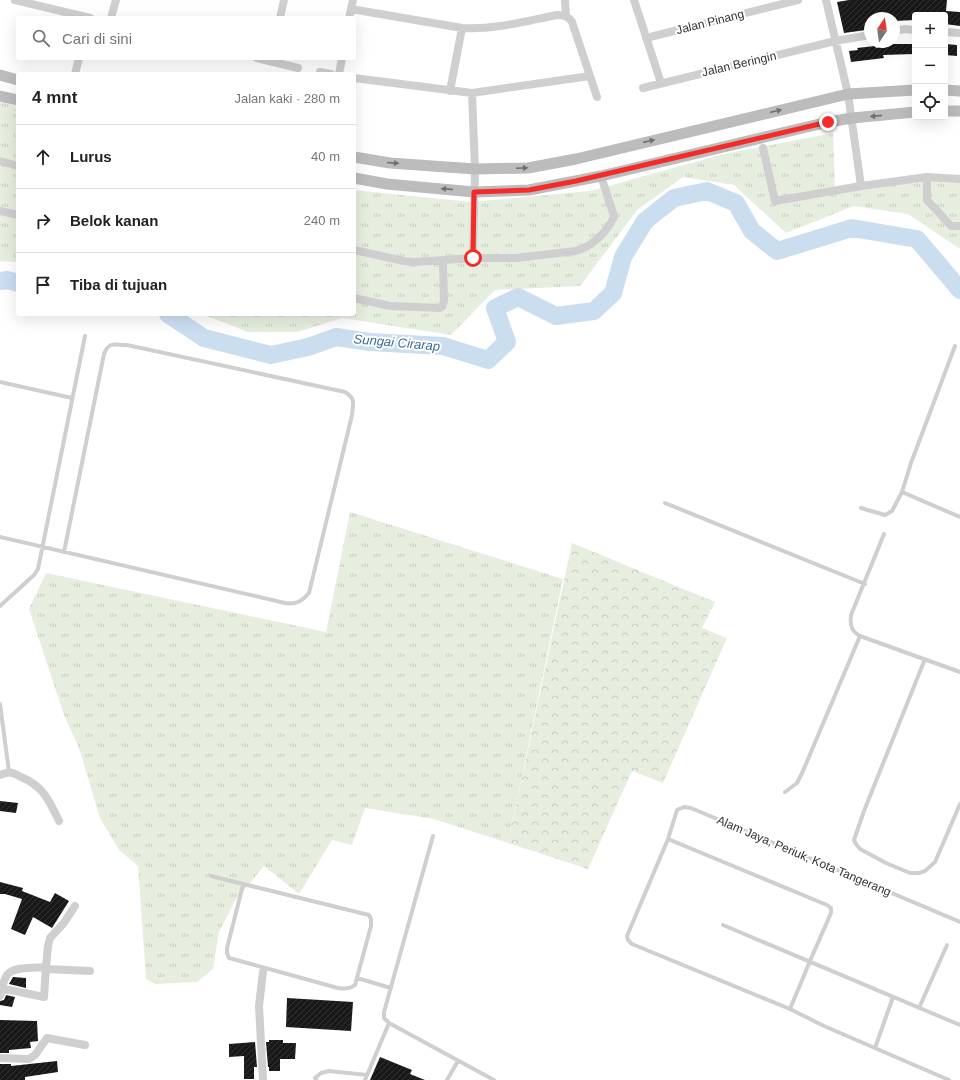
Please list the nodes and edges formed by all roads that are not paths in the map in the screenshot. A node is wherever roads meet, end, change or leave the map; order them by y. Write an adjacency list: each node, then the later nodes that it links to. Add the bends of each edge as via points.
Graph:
1 (15, 0): 9 (street)
2 (116, 0): 12 (street)
3 (284, 0): 13 (street)
4 (353, 0): 10 (street)
5 (565, 0): 15 (street)
6 (634, 0): 22 (street)
7 (798, 0): 22 (street, Jalan Pinang)
8 (826, 0): 23 (street)
9 (46, 4): 11 (street)
10 (351, 9): 14 (street); 16 (street)
11 (84, 16)
12 (112, 16)
13 (280, 16)
14 (349, 16)
15 (566, 16): 16 (street, via 557,15 487,28); 31 (street, via 572,22)
16 (462, 28): 38 (street)
17 (900, 30): 18 (street)
18 (912, 30)
19 (948, 32): 20 (street)
20 (960, 33)
21 (864, 36): 23 (street, Jalan Beringin)
22 (646, 38): 34 (street)
23 (835, 42): 34 (street, Jalan Beringin); 42 (street)
24 (78, 60): 28 (street)
25 (272, 60): 27 (street)
26 (342, 60): 29 (street)
27 (298, 68)
28 (76, 72)
29 (338, 72)
30 (0, 75): 33 (main road)
31 (590, 76): 40 (street); 43 (street)
32 (356, 78): 38 (street)
33 (16, 79)
34 (661, 83): 35 (street, Jalan Beringin)
35 (643, 88)
36 (912, 90): 42 (main road)
37 (948, 90): 39 (main road)
38 (450, 91): 40 (street)
39 (960, 91)
40 (472, 94): 53 (street)
41 (0, 96): 44 (main road)
42 (849, 97): 48 (street); 53 (main road, one-way to 42, via 528,168 569,160)
43 (597, 98)
44 (16, 100)
45 (948, 111): 46 (main road)
46 (960, 111)
47 (912, 112): 48 (main road, one-way to 48)
48 (851, 115): 54 (main road); 58 (street)
49 (763, 148): 58 (street, via 775,201)
50 (356, 157): 53 (main road, one-way to 53)
51 (0, 161): 52 (street)
52 (16, 165)
53 (475, 171): 59 (street)
54 (601, 176): 59 (main road, via 529,190); 64 (street, via 614,218 587,248 516,258)
55 (926, 177): 57 (street); 58 (street); 62 (street, via 927,200 951,226)
56 (356, 178): 59 (main road, one-way to 56, via 387,184)
57 (960, 178)
58 (861, 186)
59 (474, 188): 64 (street)
60 (0, 211): 61 (street)
61 (16, 215)
62 (960, 226)
63 (356, 250): 65 (street, via 409,261)
64 (473, 258): 65 (street)
65 (443, 261): 66 (street, via 444,301 440,308 390,306)
66 (356, 298)
67 (85, 336): 70 (lane)
68 (955, 346): 71 (lane)
69 (0, 382): 70 (lane)
70 (72, 398): 77 (lane)
71 (902, 492): 73 (lane, via 892,511 887,514); 74 (lane)
72 (665, 503): 79 (lane)
73 (861, 508)
74 (960, 517)
75 (884, 534): 79 (lane)
76 (0, 537): 77 (lane)
77 (43, 547): 78 (lane); 80 (lane, via 38,569)
78 (64, 552): 78 (lane, via 104,354 111,344 127,345 345,392 354,400 309,593 300,602 285,603)
79 (865, 584): 81 (lane, via 850,622 854,633)
80 (0, 606)
81 (860, 636): 82 (lane); 87 (lane, via 803,771 797,783)
82 (925, 659): 83 (lane); 88 (lane, via 854,840 860,849 886,863 910,873 919,873 935,862)
83 (960, 672)
84 (0, 704): 85 (lane)
85 (9, 772): 86 (street); 89 (street, via 39,787 50,801)
86 (0, 775)
87 (785, 792)
88 (960, 804)
89 (59, 820)
90 (433, 836): 103 (lane)
91 (668, 839): 95 (lane, Alam Jaya, Periuk, Kota Tangerang, via 677,810 684,806); 98 (lane, via 827,904 832,913); 107 (lane, Alam Jaya, Periuk, Kota Tangerang, via 631,925 628,940 632,944)
92 (210, 876): 93 (lane)
93 (243, 885): 102 (lane, via 369,915 371,926); 102 (lane, via 227,948 229,958 338,988 352,987)
94 (75, 906): 99 (street, via 50,938)
95 (960, 922)
96 (723, 925): 98 (lane)
97 (946, 945): 106 (lane)
98 (810, 961): 105 (lane); 107 (lane)
99 (46, 968): 100 (street); 104 (street, via 11,971 4,980); 104 (street, via 44,997)
100 (90, 971)
101 (263, 972): 115 (street, via 259,1006)
102 (357, 978): 103 (lane)
103 (391, 988): 108 (lane, via 384,1012 384,1018)
104 (1, 991)
105 (893, 997): 106 (lane); 111 (lane)
106 (919, 1008): 109 (lane)
107 (790, 1009): 111 (lane, Alam Jaya, Periuk, Kota Tangerang)
108 (389, 1023): 113 (lane); 114 (lane)
109 (960, 1025)
110 (85, 1045): 112 (street, via 47,1038 29,1059)
111 (875, 1048): 120 (lane, Alam Jaya, Periuk, Kota Tangerang)
112 (0, 1058)
113 (458, 1061): 118 (lane); 119 (lane)
114 (367, 1075): 116 (lane, via 329,1071 321,1073); 117 (lane)
115 (263, 1080)
116 (316, 1080)
117 (364, 1080)
118 (447, 1080)
119 (494, 1080)
120 (948, 1080)

